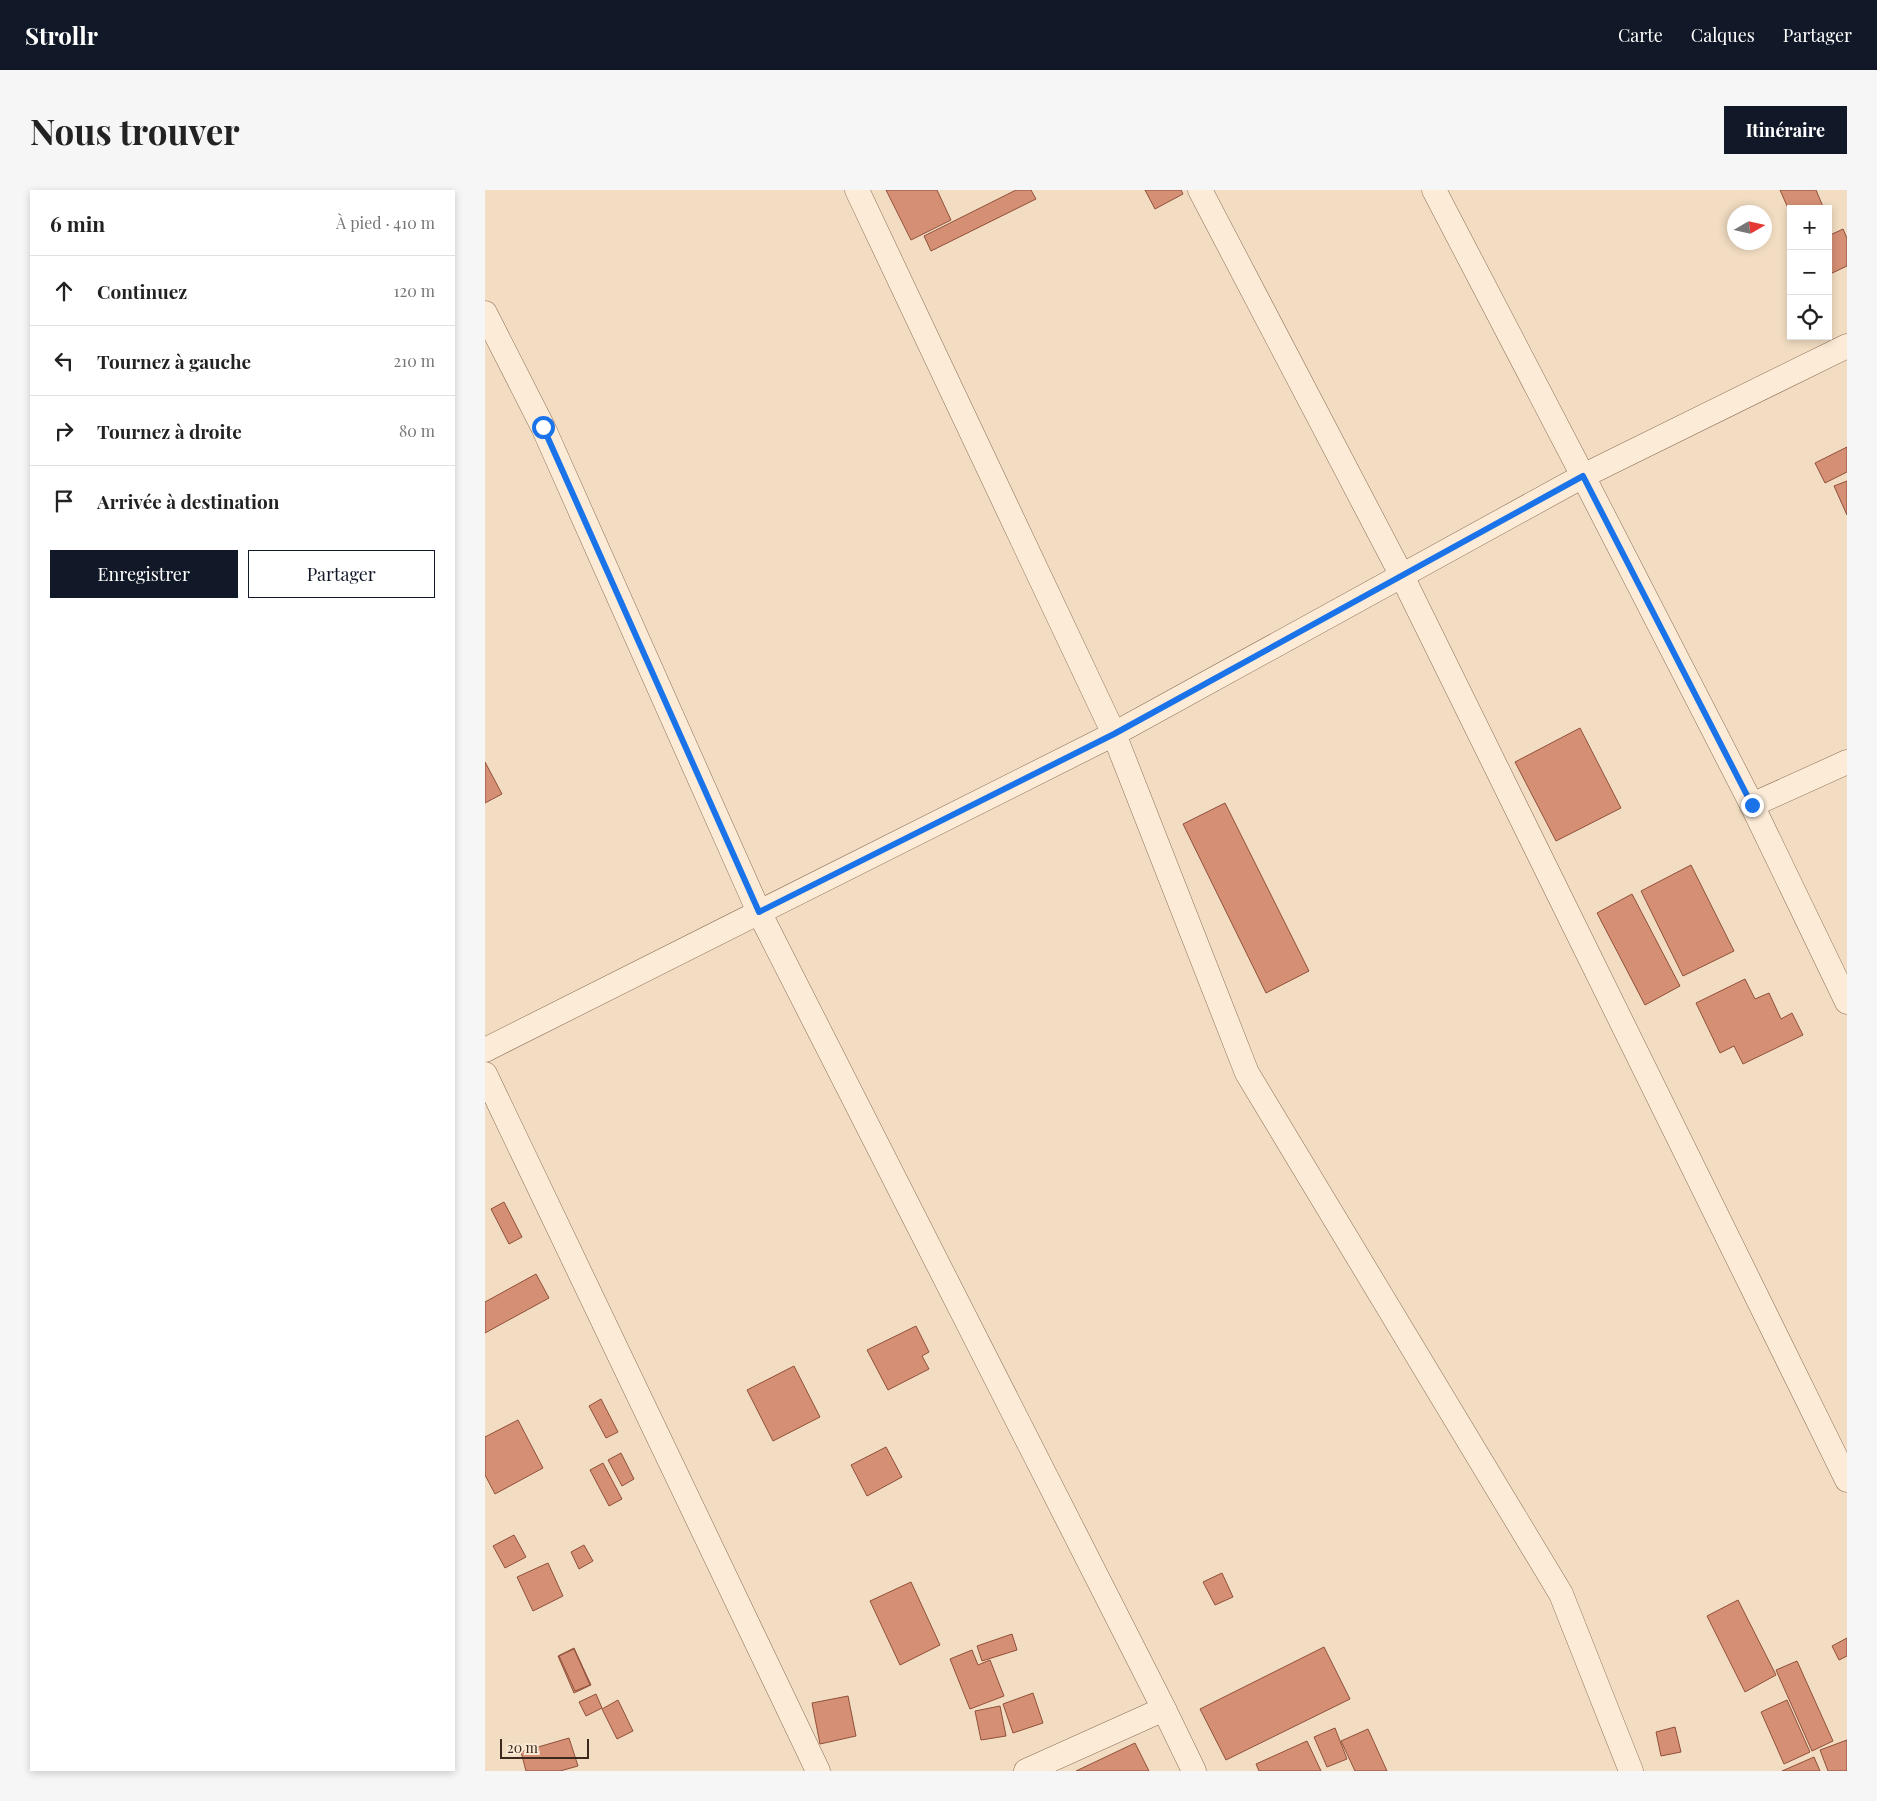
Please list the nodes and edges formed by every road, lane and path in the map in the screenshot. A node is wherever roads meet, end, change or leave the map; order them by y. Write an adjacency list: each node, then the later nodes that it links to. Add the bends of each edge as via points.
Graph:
1 (857, 190): 8 (street)
2 (1199, 190): 7 (street)
3 (1433, 190): 6 (street)
4 (485, 313): 11 (street, via 543,427)
5 (1847, 346): 6 (street)
6 (1583, 476): 7 (street); 10 (street)
7 (1402, 576): 8 (street); 15 (street)
8 (1114, 734): 11 (street); 20 (street, via 1247,1073 1561,1594)
9 (1847, 762): 10 (street)
10 (1752, 805): 12 (street)
11 (759, 912): 13 (street); 16 (street)
12 (1847, 1002)
13 (485, 1050)
14 (485, 1074): 17 (street)
15 (1847, 1480)
16 (1164, 1709): 18 (street); 19 (street)
17 (817, 1771)
18 (1026, 1771)
19 (1194, 1771)
20 (1631, 1771)

